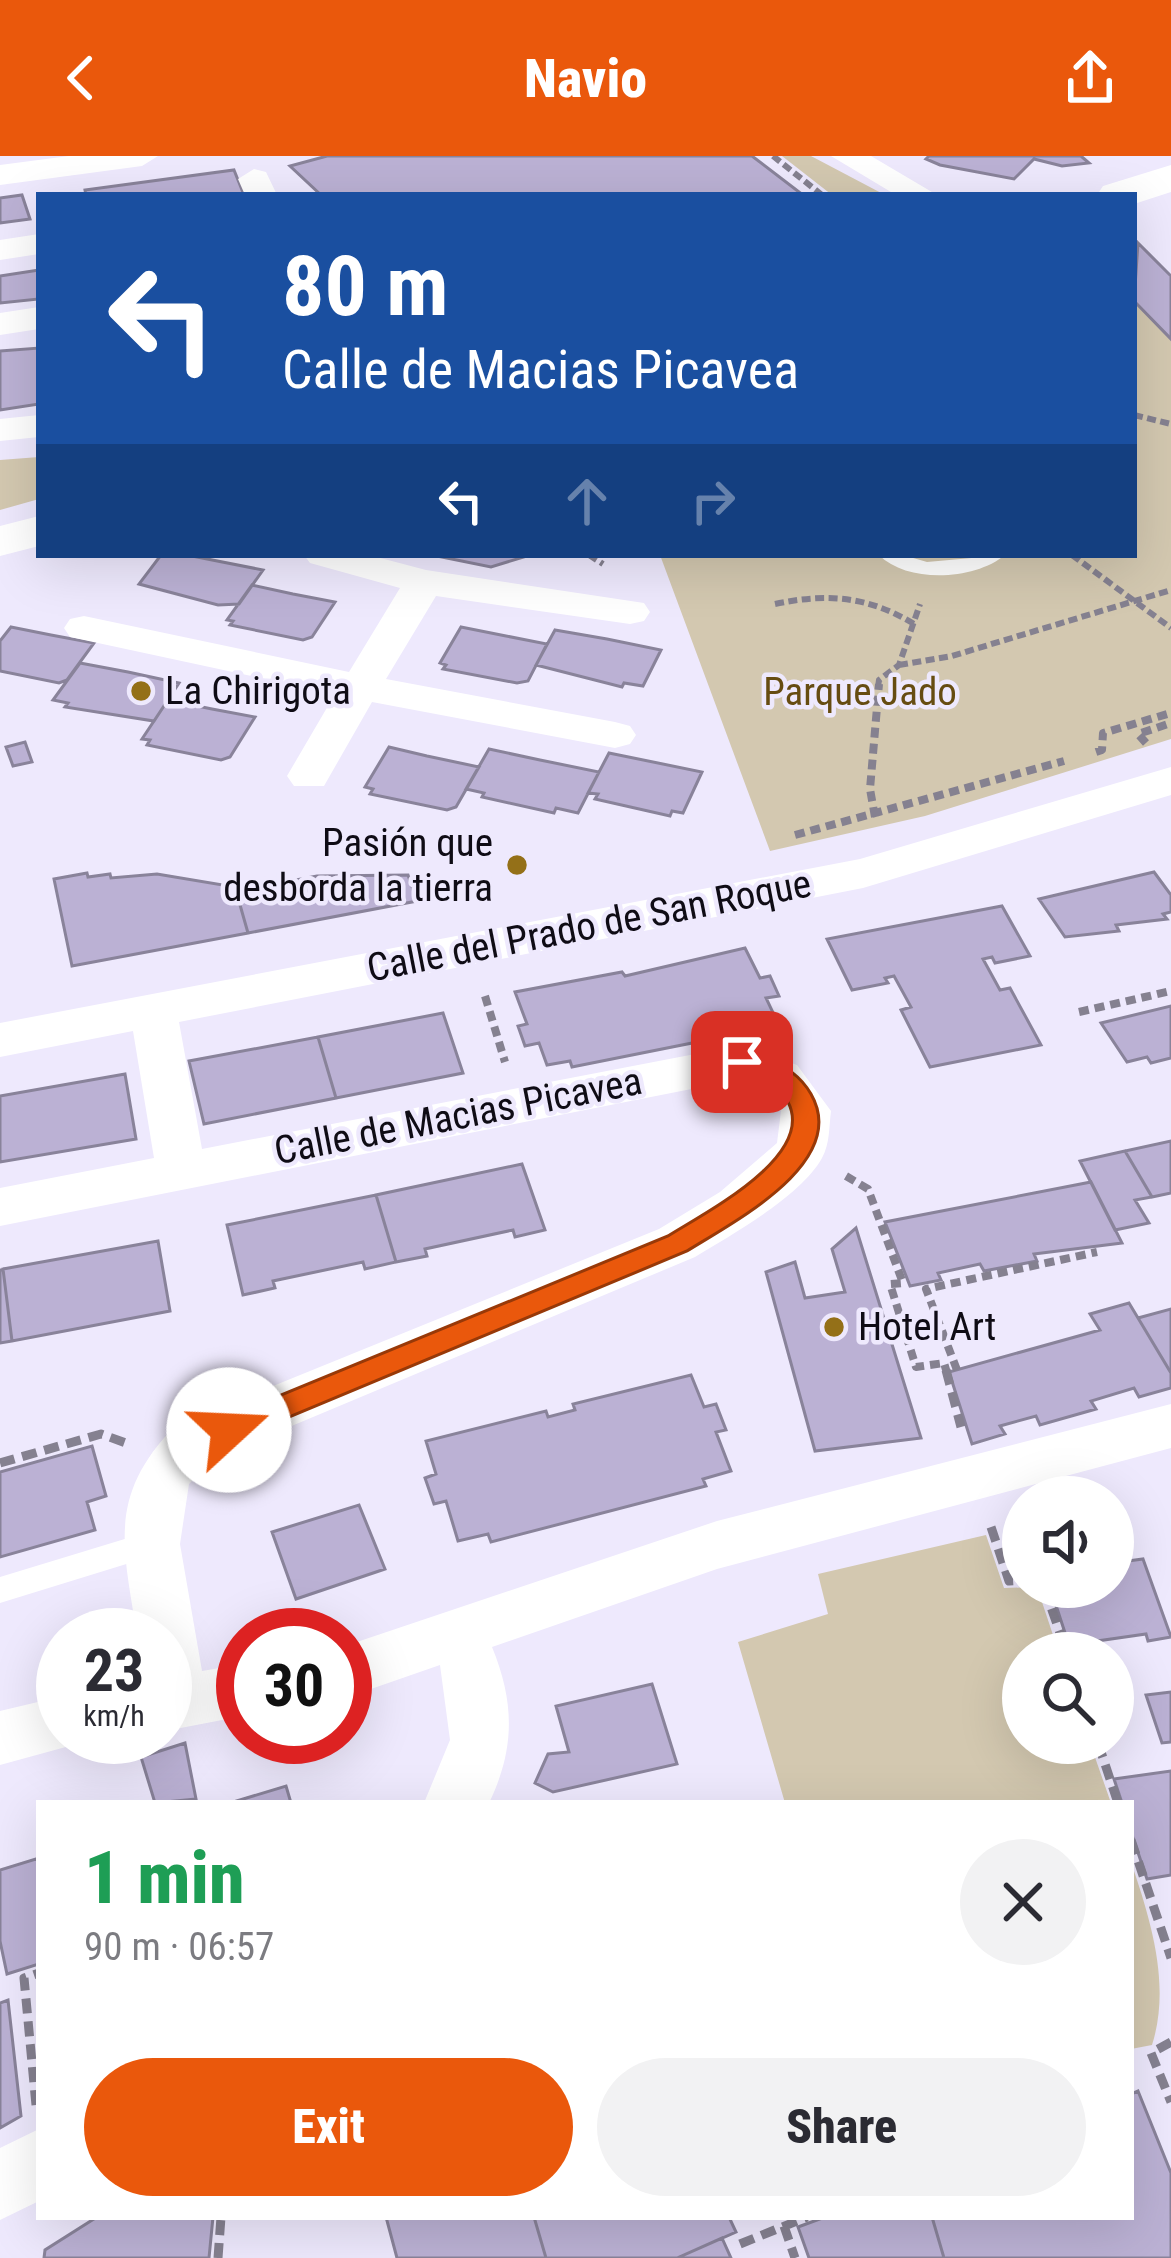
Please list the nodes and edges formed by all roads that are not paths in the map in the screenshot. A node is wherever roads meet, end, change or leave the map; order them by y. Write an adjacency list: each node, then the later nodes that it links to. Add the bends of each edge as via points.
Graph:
1 (142, 156): 3 (street)
2 (848, 156): 6 (street)
3 (44, 173): 4 (street)
4 (0, 175)
5 (1171, 178): 7 (main road)
6 (915, 192)
7 (1127, 192)
8 (36, 244): 9 (street)
9 (0, 250)
10 (36, 318): 11 (street)
11 (0, 324)
12 (36, 426): 13 (street)
13 (0, 430)
14 (36, 532): 15 (main road)
15 (0, 541)
16 (336, 558): 19 (street)
17 (893, 558): 18 (lane, via 929,570)
18 (982, 558)
19 (424, 582): 20 (street); 22 (street)
20 (630, 612)
21 (84, 628): 22 (street)
22 (360, 687): 23 (street); 24 (street)
23 (615, 735)
24 (309, 776)
25 (1171, 781): 26 (street, Calle del Prado de San Roque, via 863,873)
26 (153, 1010): 27 (street, Calle del Prado de San Roque); 28 (street)
27 (0, 1040)
28 (181, 1172): 29 (street, Calle de Macias Picavea); 31 (street, Calle de Macias Picavea, via 742,1062 782,1079 800,1097 808,1126 801,1150 776,1173 677,1243 195,1442 164,1475)
29 (0, 1207)
30 (1171, 1426): 34 (street, via 717,1545)
31 (151, 1544): 32 (lane); 33 (street, Calle de Macias Picavea)
32 (0, 1590)
33 (159, 1608)
34 (457, 1632): 35 (street); 38 (street, via 481,1688 484,1730)
35 (372, 1662)
36 (36, 1730): 37 (street)
37 (0, 1738)
38 (456, 1800)
39 (36, 2132): 40 (street)
40 (0, 2186)

